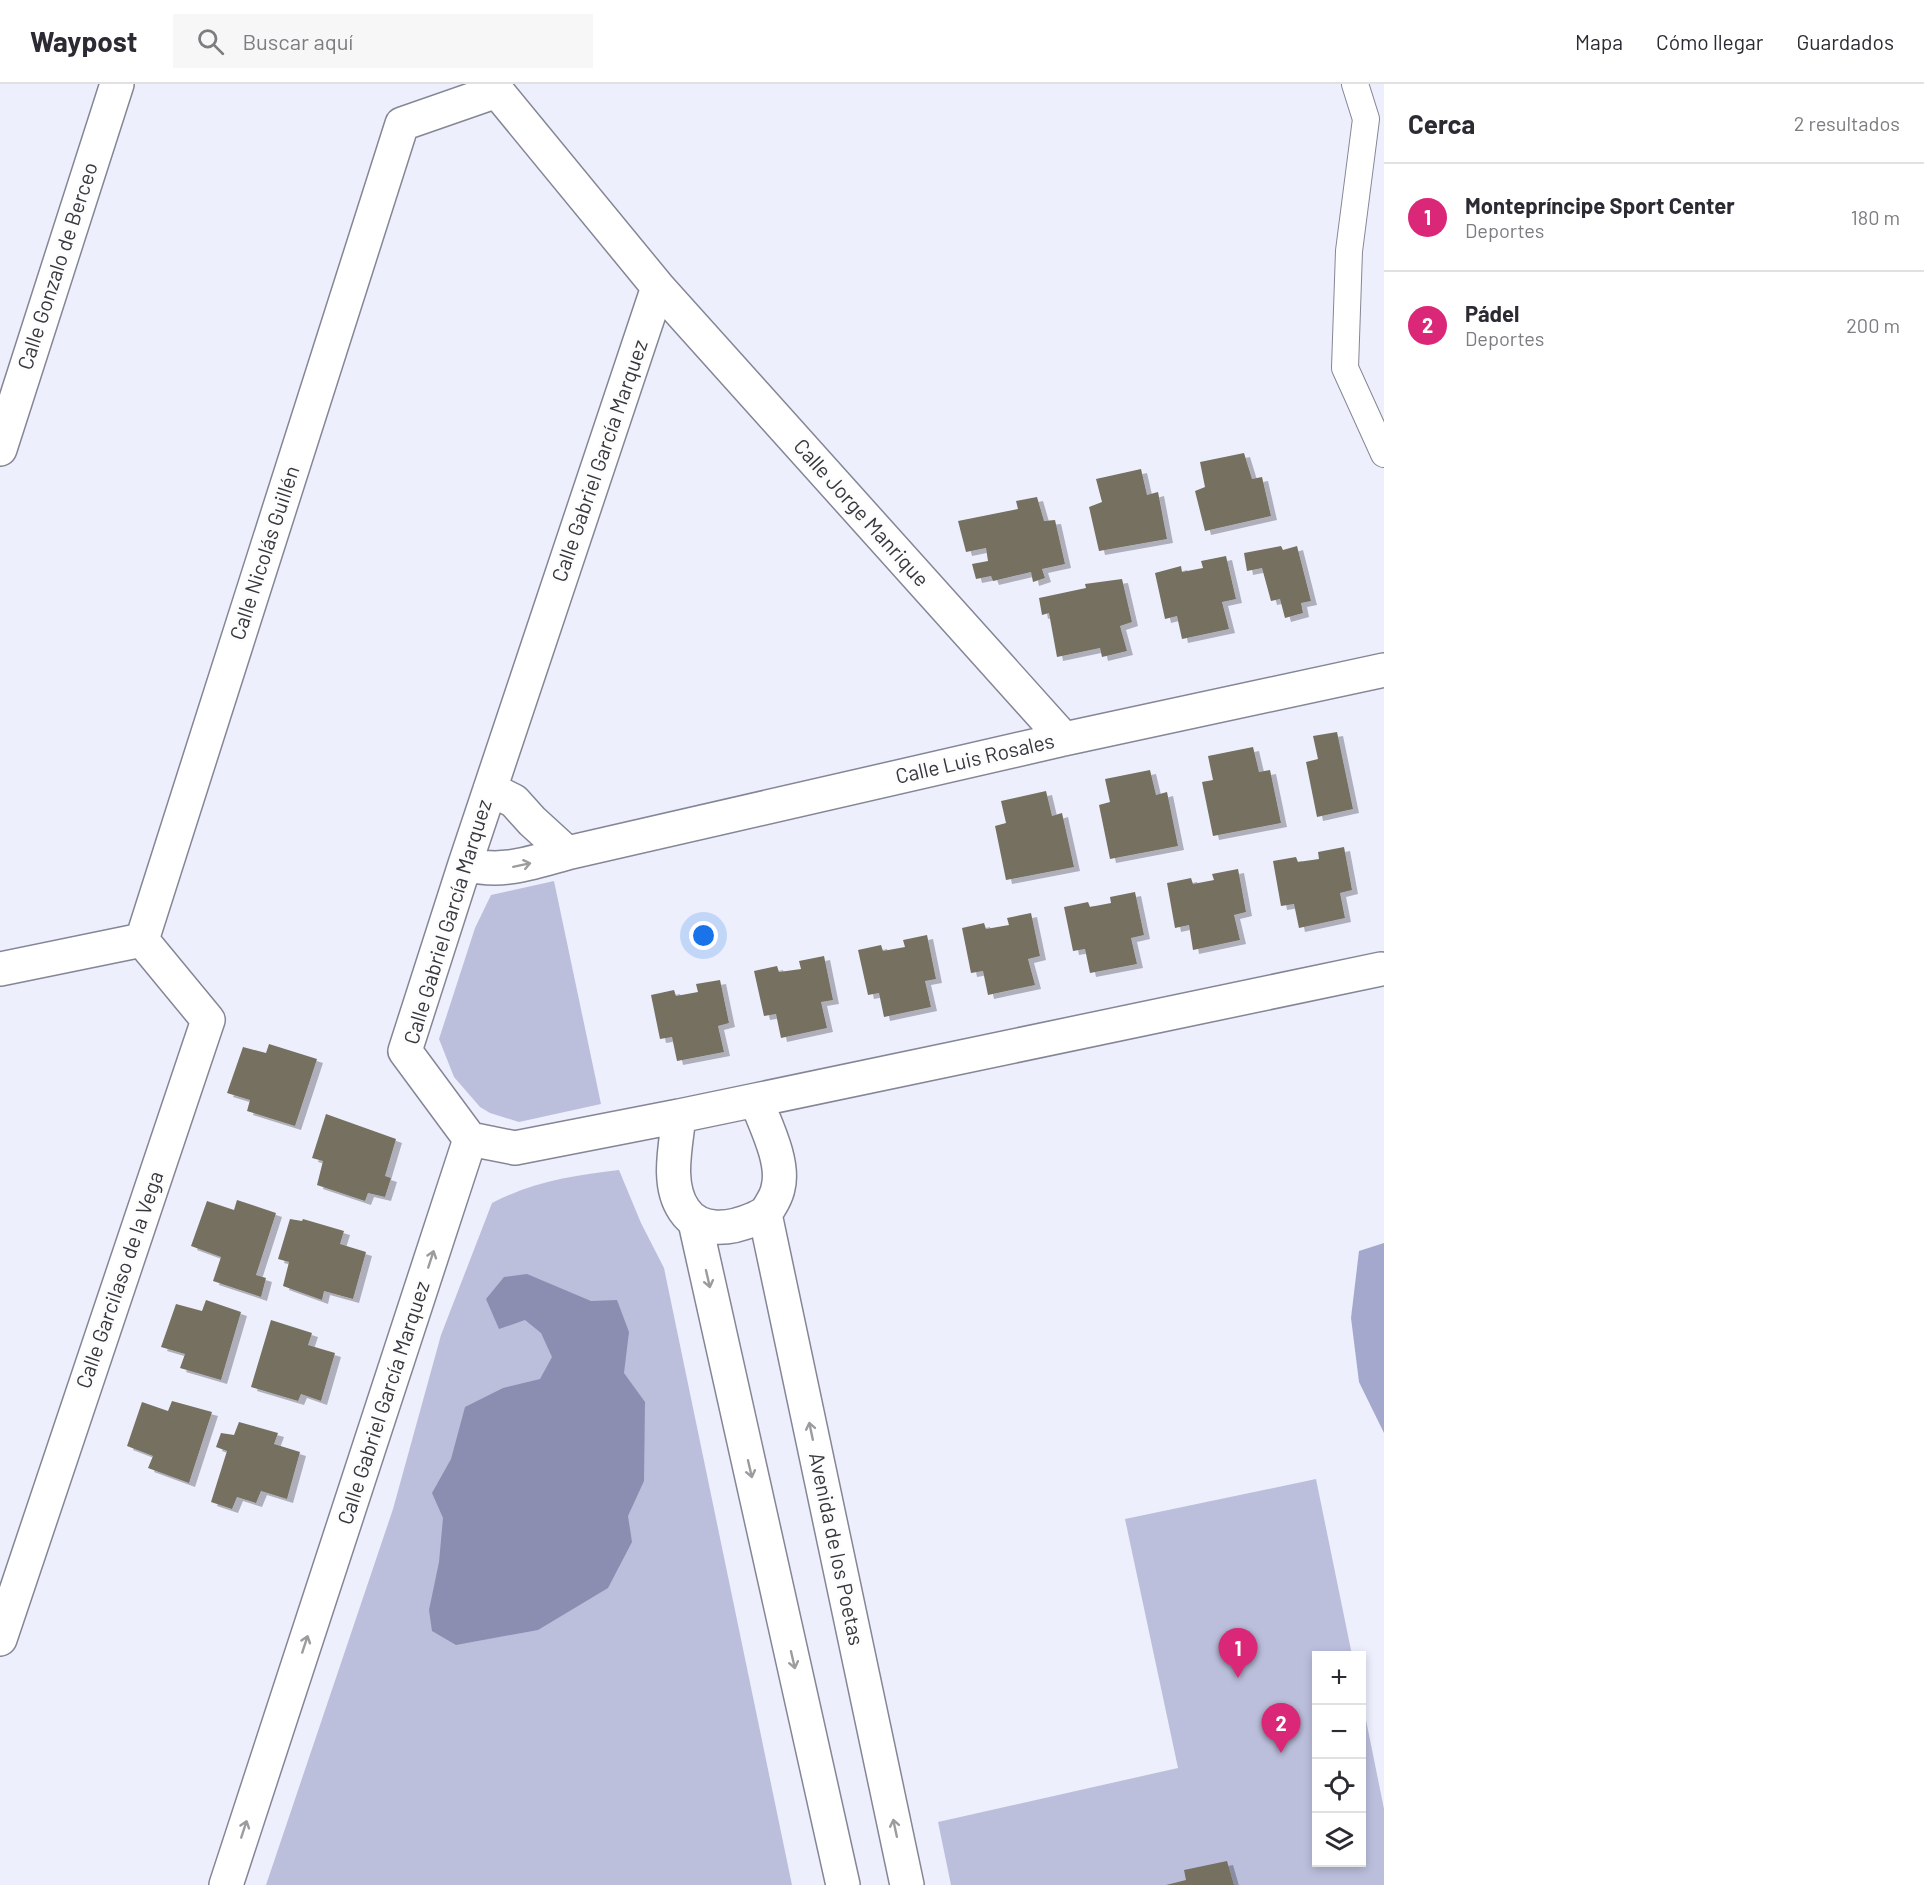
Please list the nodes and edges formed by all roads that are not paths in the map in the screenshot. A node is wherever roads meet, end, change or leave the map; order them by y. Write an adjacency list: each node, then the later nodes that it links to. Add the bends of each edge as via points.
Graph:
1 (117, 84): 5 (street, Calle Gonzalo de Berceo)
2 (1355, 84): 6 (street, via 1366,119 1349,250 1345,368)
3 (493, 87): 4 (street); 12 (street, Calle Nicolás Guillén, via 402,124)
4 (658, 287): 8 (street, Calle Jorge Manrique); 9 (street, Calle Gabriel García Marquez)
5 (0, 449)
6 (1384, 454)
7 (1384, 670): 8 (street, Calle Luis Rosales)
8 (1064, 739): 10 (street, Calle Luis Rosales)
9 (490, 789): 10 (street, via 514,801); 11 (street, Calle Gabriel García Marquez)
10 (567, 853): 11 (street, Calle Luis Rosales, one-way to 10, via 485,869 519,866)
11 (465, 864): 17 (street, Calle Gabriel García Marquez, via 405,1051)
12 (142, 940): 13 (street); 20 (street, Calle Garcilaso de la Vega, via 208,1020)
13 (0, 969)
14 (1381, 969): 15 (street)
15 (756, 1100): 16 (street); 18 (street, via 778,1161 779,1187)
16 (679, 1116): 17 (street, via 515,1148); 19 (street, via 675,1191 683,1210)
17 (471, 1139): 21 (street, Calle Gabriel García Marquez, one-way to 17)
18 (765, 1214): 19 (street, via 716,1228); 23 (street, Avenida de los Poetas, one-way to 18)
19 (695, 1222): 22 (street, one-way to 22)
20 (0, 1639)
21 (226, 1885)
22 (843, 1885)
23 (907, 1885)

